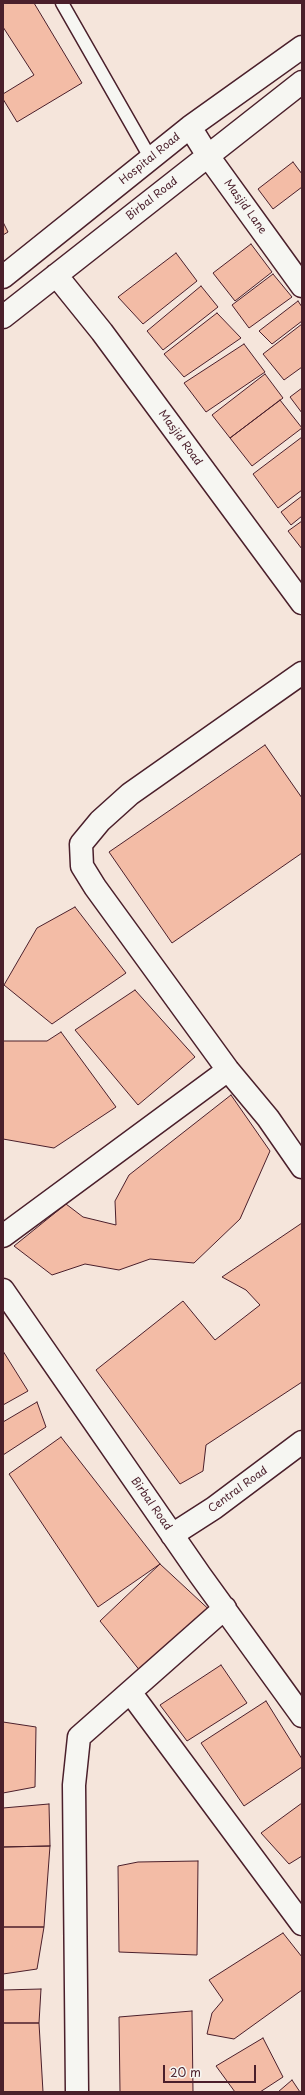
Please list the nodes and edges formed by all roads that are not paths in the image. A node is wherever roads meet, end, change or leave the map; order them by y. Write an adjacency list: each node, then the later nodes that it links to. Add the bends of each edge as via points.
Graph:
1 (62, 3): 6 (lane)
2 (302, 47): 4 (street, Hospital Road)
3 (302, 82): 5 (street, Birbal Road)
4 (190, 127): 5 (street, Masjid Lane); 6 (street, Hospital Road)
5 (208, 156): 7 (street, Birbal Road); 9 (street, Masjid Lane)
6 (151, 159): 8 (street, Hospital Road)
7 (56, 275): 10 (street, Birbal Road); 11 (street, Masjid Road, via 102,332)
8 (3, 277)
9 (302, 286)
10 (3, 317)
11 (302, 603)
12 (302, 673): 13 (street, via 130,794 100,821 81,844 82,866 95,887)
13 (228, 1070): 14 (street, via 268,1118); 15 (street)
14 (302, 1167)
15 (3, 1236)
16 (3, 1290): 18 (street, Birbal Road)
17 (302, 1442): 18 (street, Central Road, via 214,1508)
18 (172, 1535): 19 (street, Birbal Road)
19 (224, 1608): 20 (street); 21 (street, Birbal Road)
20 (130, 1692): 22 (street); 23 (street, via 79,1737 74,1785)
21 (302, 1716)
22 (302, 1924)
23 (77, 2092)

